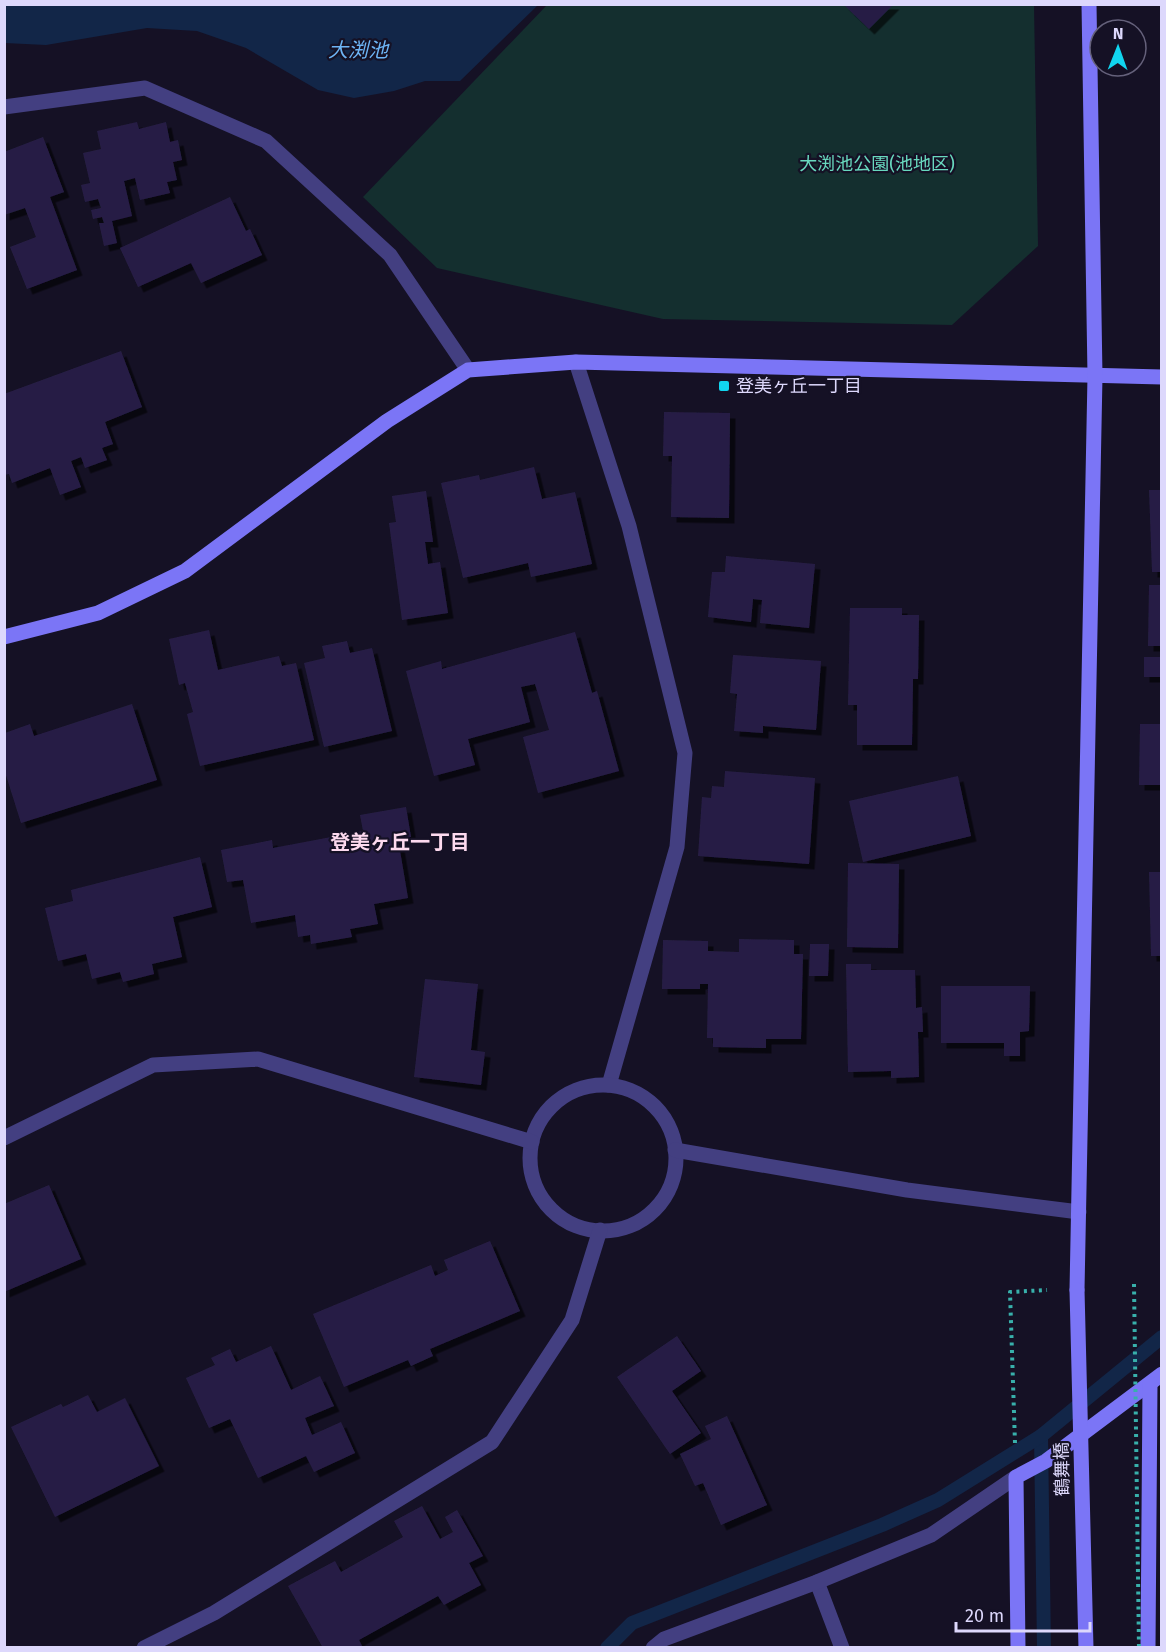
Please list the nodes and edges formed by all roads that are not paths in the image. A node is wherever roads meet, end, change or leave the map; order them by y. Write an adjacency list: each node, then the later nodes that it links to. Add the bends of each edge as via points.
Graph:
1 (1089, 4): 5 (street, 鶴舞橋)
2 (4, 107): 4 (street, via 145,88 266,141 390,255)
3 (576, 362): 4 (street); 5 (street); 8 (street, via 629,526 685,753 677,847)
4 (468, 370): 7 (street, via 387,421 185,571 98,613)
5 (1095, 376): 6 (street); 12 (street, 鶴舞橋)
6 (1161, 377)
7 (4, 637)
8 (609, 1085): 10 (street, via 576,1089 550,1107); 11 (street, via 634,1092 661,1113 673,1136)
9 (4, 1138): 10 (street, via 153,1065 258,1059)
10 (532, 1142): 13 (street, via 533,1179 544,1201 563,1218 586,1229)
11 (675, 1150): 12 (street, via 907,1190); 13 (street, via 670,1187 656,1208 636,1223)
12 (1079, 1212): 21 (street, 鶴舞橋, bridge, via 1077,1290)
13 (600, 1230): 17 (street, via 572,1320 492,1442 214,1613)
14 (1156, 1379): 15 (street, via 1046,1461); 22 (street)
15 (1016, 1477): 16 (street, via 931,1535); 20 (street)
16 (817, 1582): 18 (street, via 664,1639); 19 (street)
17 (144, 1647)
18 (653, 1647)
19 (842, 1647)
20 (1018, 1647)
21 (1086, 1647)
22 (1148, 1647)

